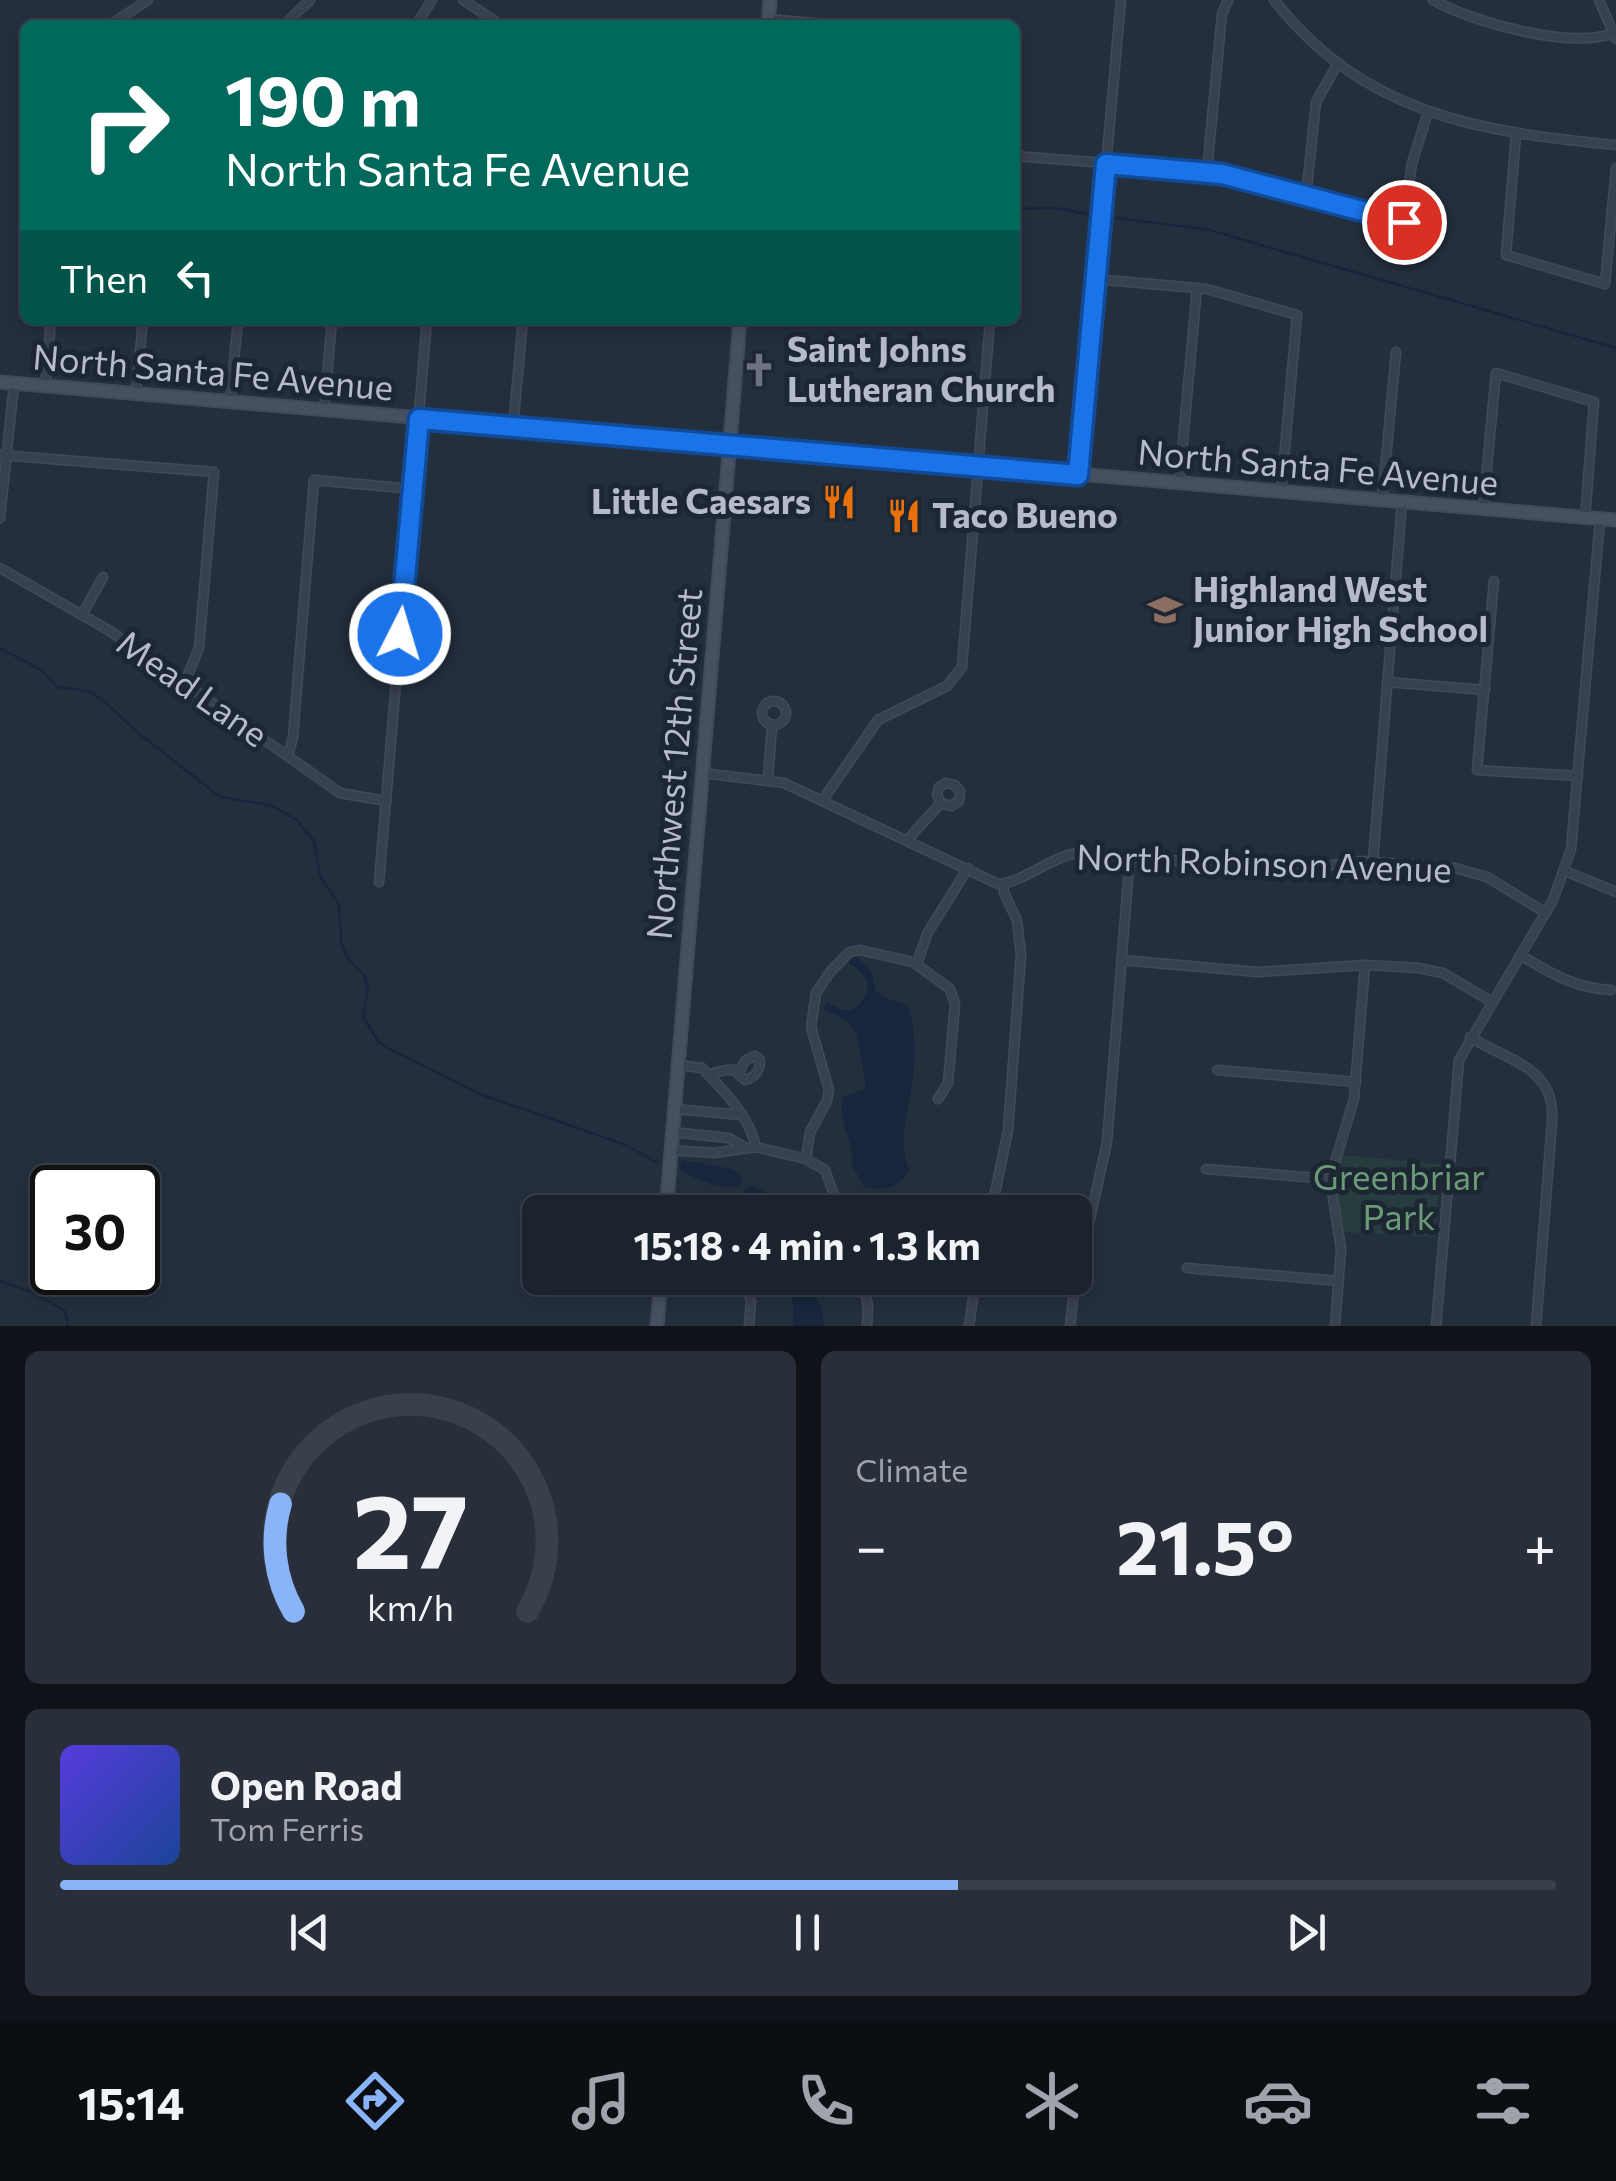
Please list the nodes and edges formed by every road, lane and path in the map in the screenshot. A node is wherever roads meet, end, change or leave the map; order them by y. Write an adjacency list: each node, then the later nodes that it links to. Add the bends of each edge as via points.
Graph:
1 (148, 0): 9 (street)
2 (310, 0): 10 (street)
3 (463, 0): 11 (street)
4 (1122, 0): 18 (street)
5 (1228, 0): 20 (street)
6 (1274, 0): 13 (street)
7 (1433, 0): 12 (street, via 1504,27)
8 (1600, 0): 12 (street)
9 (118, 20)
10 (289, 20)
11 (494, 20)
12 (1614, 37)
13 (1338, 63): 14 (street); 21 (street, via 1316,102)
14 (1428, 112): 15 (street); 21 (street, via 1404,222)
15 (1516, 135): 16 (street); 19 (street, via 1506,255 1605,284)
16 (1616, 145)
17 (1020, 156): 18 (street)
18 (1106, 164): 20 (street); 22 (street)
19 (1616, 168)
20 (1207, 171): 21 (street)
21 (1306, 198)
22 (1096, 278): 23 (street); 44 (street)
23 (1197, 288): 45 (street); 47 (street, via 1296,315)
24 (51, 325): 34 (street)
25 (143, 325): 36 (street)
26 (238, 325): 37 (street)
27 (332, 325): 38 (street)
28 (428, 325): 39 (street)
29 (522, 325): 40 (street)
30 (740, 325): 41 (main road, Northwest 12th Street)
31 (990, 325): 43 (street)
32 (1396, 352): 48 (street)
33 (5, 383): 34 (main road, North Santa Fe Avenue); 35 (street); 42 (street)
34 (45, 386): 36 (main road, North Santa Fe Avenue)
35 (0, 392)
36 (136, 394): 37 (main road, North Santa Fe Avenue)
37 (230, 402): 38 (main road, North Santa Fe Avenue)
38 (324, 410): 39 (main road, North Santa Fe Avenue)
39 (419, 419): 40 (main road, North Santa Fe Avenue); 46 (street)
40 (513, 427): 41 (main road, North Santa Fe Avenue)
41 (729, 446): 43 (main road, North Santa Fe Avenue); 64 (main road, Northwest 12th Street)
42 (4, 455): 51 (street); 60 (street, via 214,472 199,648)
43 (978, 467): 44 (main road, North Santa Fe Avenue); 67 (street, via 960,672 947,686 878,720)
44 (1078, 475): 45 (main road, North Santa Fe Avenue)
45 (1179, 484): 47 (main road, North Santa Fe Avenue)
46 (413, 489): 63 (street, via 314,480); 68 (street)
47 (1281, 492): 48 (main road, North Santa Fe Avenue)
48 (1382, 501): 49 (main road, North Santa Fe Avenue)
49 (1402, 502): 50 (main road, North Santa Fe Avenue); 59 (street)
50 (1483, 509): 52 (main road, North Santa Fe Avenue); 52 (street, via 1496,373 1594,402)
51 (0, 518)
52 (1584, 518): 53 (main road, North Santa Fe Avenue)
53 (1600, 519): 54 (main road, North Santa Fe Avenue); 65 (street)
54 (1616, 520)
55 (0, 568): 58 (street, Mead Lane)
56 (104, 577): 58 (street)
57 (1494, 581): 61 (street)
58 (82, 614): 60 (street, Mead Lane)
59 (1387, 682): 61 (street); 72 (street)
60 (184, 684): 63 (street, Mead Lane)
61 (1485, 690): 65 (street, via 1477,770)
62 (772, 725): 66 (street)
63 (288, 757): 68 (street, Mead Lane, via 346,796)
64 (702, 774): 66 (street); 86 (main road, Northwest 12th Street)
65 (1578, 776): 74 (street)
66 (768, 780): 67 (street)
67 (822, 800): 70 (street)
68 (386, 801): 75 (street)
69 (941, 804): 70 (street)
70 (908, 840): 73 (street)
71 (1130, 856): 72 (street, North Robinson Avenue, via 1297,870); 76 (street, North Robinson Avenue, via 1058,857); 80 (street)
72 (1373, 861): 78 (street, North Robinson Avenue, via 1469,870)
73 (968, 868): 76 (street); 81 (street, via 927,934)
74 (1565, 871): 77 (street); 78 (street)
75 (379, 882)
76 (1004, 885): 102 (street, via 1021,954 1008,1131)
77 (1616, 892)
78 (1546, 912): 79 (street)
79 (1520, 955): 83 (street, via 1562,980); 84 (street)
80 (1122, 960): 82 (street, via 1258,972); 113 (street, via 1105,1154)
81 (917, 964): 91 (street, via 954,996 948,1083); 97 (street, via 860,950 821,983 811,1027 829,1090)
82 (1365, 965): 84 (street, via 1438,971); 90 (street)
83 (1611, 990)
84 (1492, 1002): 85 (street)
85 (1470, 1037): 115 (street, via 1457,1069); 116 (street, via 1537,1075 1553,1101)
86 (678, 1065): 89 (street); 92 (main road, Northwest 12th Street)
87 (734, 1070): 89 (street)
88 (1217, 1070): 90 (street)
89 (708, 1074): 93 (street)
90 (1356, 1082): 99 (street)
91 (938, 1099)
92 (674, 1108): 93 (street); 94 (main road, Northwest 12th Street)
93 (742, 1115): 95 (street)
94 (672, 1132): 95 (street); 96 (main road, Northwest 12th Street)
95 (751, 1147): 96 (street); 97 (street)
96 (671, 1150): 100 (main road, Northwest 12th Street)
97 (806, 1158): 101 (street, via 826,1170)
98 (1206, 1169): 99 (street)
99 (1330, 1179): 104 (street)
100 (667, 1195)
101 (834, 1195)
102 (995, 1195)
103 (1187, 1268): 104 (street)
104 (1339, 1280): 114 (street)
105 (659, 1295): 109 (main road)
106 (749, 1295): 110 (street)
107 (866, 1295): 111 (street)
108 (974, 1295): 112 (street)
109 (656, 1326)
110 (749, 1326)
111 (867, 1326)
112 (969, 1326)
113 (1070, 1326)
114 (1336, 1326)
115 (1436, 1326)
116 (1536, 1326)

